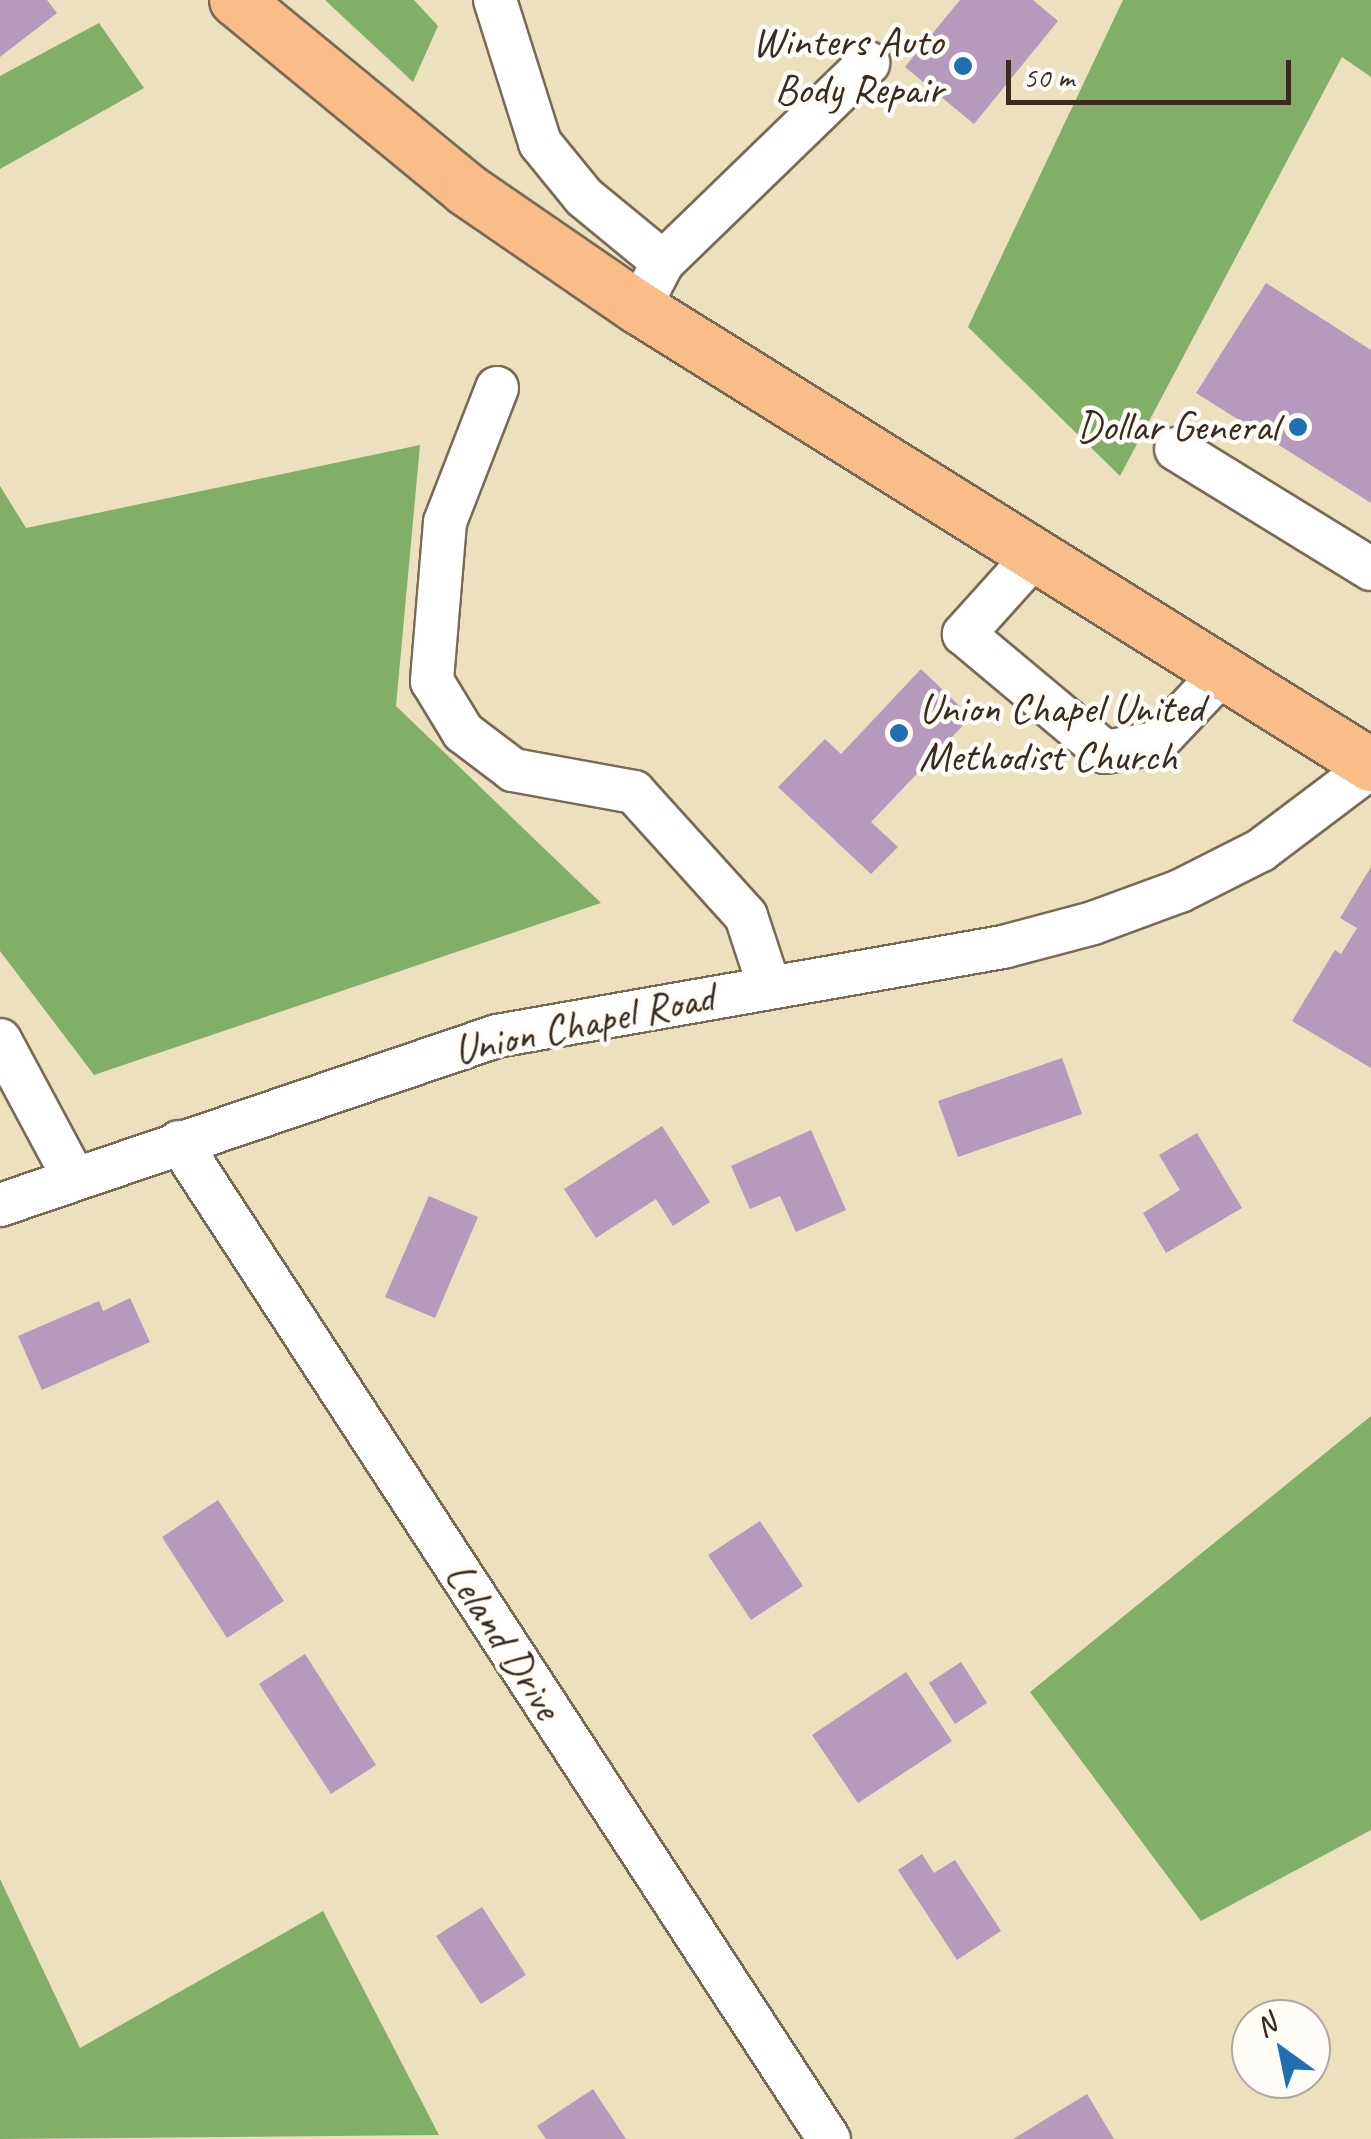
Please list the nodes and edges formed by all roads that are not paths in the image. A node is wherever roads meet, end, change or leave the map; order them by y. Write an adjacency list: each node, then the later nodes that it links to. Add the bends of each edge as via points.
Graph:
1 (236, 0): 5 (main road, via 467,190)
2 (495, 0): 4 (street, via 540,143 584,197)
3 (868, 63): 4 (street)
4 (663, 262): 5 (street)
5 (638, 308): 8 (main road)
6 (496, 388): 12 (street, via 445,522 432,681 463,732 513,770 634,792 746,916)
7 (1176, 448): 9 (street)
8 (1036, 554): 10 (main road); 10 (street, via 964,634 1105,752 1156,743)
9 (1371, 570)
10 (1224, 671): 11 (main road)
11 (1371, 766): 12 (street, Union Chapel Road, via 1261,850 1180,891 1003,946)
12 (769, 986): 14 (street, Union Chapel Road, via 497,1036)
13 (0, 1040): 15 (street)
14 (178, 1142): 15 (street, Union Chapel Road); 17 (street, Leland Drive)
15 (73, 1176): 16 (street, Union Chapel Road)
16 (0, 1206)
17 (828, 2139)

